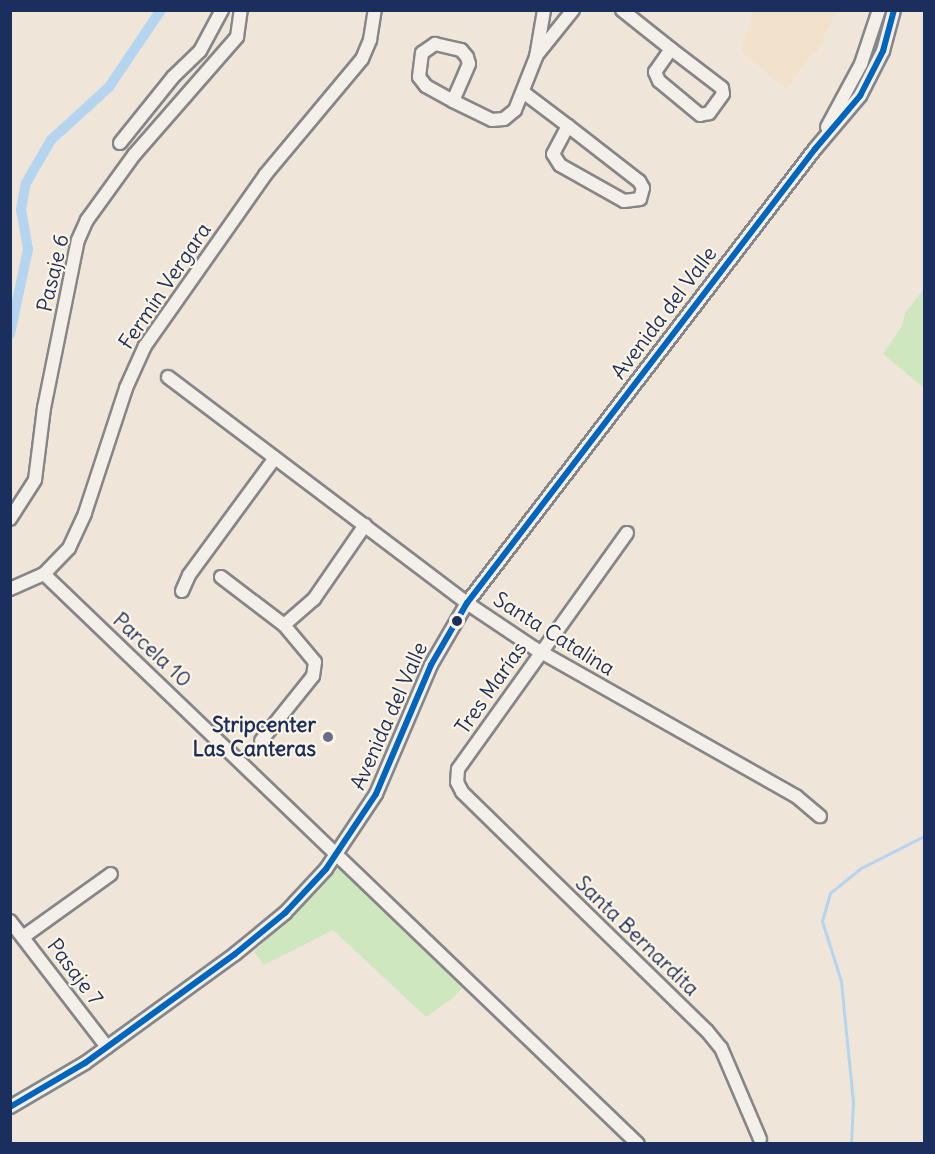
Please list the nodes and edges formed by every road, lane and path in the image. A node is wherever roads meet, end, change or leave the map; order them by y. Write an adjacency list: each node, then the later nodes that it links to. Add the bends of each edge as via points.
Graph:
1 (222, 10): 14 (street, via 200,51)
2 (241, 10): 18 (street, Pasaje 6, via 237,37 123,170 87,220 78,240 44,408 35,480)
3 (375, 10): 21 (street, Fermín Vergara, via 362,59 265,175 149,340 126,388 81,525 62,558)
4 (544, 10): 10 (street)
5 (573, 10): 10 (street)
6 (622, 10): 9 (street)
7 (879, 10): 15 (street, Avenida del Valle, via 855,77)
8 (894, 10): 15 (street, Avenida del Valle, via 883,51 869,81)
9 (671, 49): 9 (street, via 722,88 723,94 709,113 700,115 659,81 655,72)
10 (536, 57): 11 (street)
11 (523, 92): 12 (street, via 515,110 504,119 480,116); 13 (street)
12 (453, 101): 12 (street, via 469,64 467,57 450,45 429,46 422,53 419,77 426,86)
13 (568, 126): 13 (street, via 553,154 560,165 624,201 640,199 643,188 639,181)
14 (120, 142)
15 (814, 149): 25 (street, Avenida del Valle)
16 (168, 377): 17 (street, Santa Catalina)
17 (275, 458): 19 (street, Santa Catalina); 24 (street, via 189,575)
18 (10, 519)
19 (365, 525): 25 (street, Santa Catalina); 26 (street, via 318,594)
20 (627, 533): 27 (street, Tres Marías)
21 (44, 574): 23 (street, Fermín Vergara); 31 (street, Parcela 10)
22 (221, 577): 26 (street)
23 (10, 589)
24 (182, 591)
25 (467, 603): 27 (street, Santa Catalina); 31 (street, Avenida del Valle, via 431,664 381,785)
26 (284, 625): 28 (street, via 312,656 315,669)
27 (540, 652): 29 (street, Tres Marías, via 458,769); 30 (street, Santa Catalina, via 797,797)
28 (261, 741)
29 (457, 782): 37 (street, Santa Bernardita, via 462,792 707,1031 721,1048)
30 (820, 816)
31 (338, 853): 35 (street, Avenida del Valle, via 269,927); 38 (street, Parcela 10)
32 (111, 874): 34 (street)
33 (10, 921): 34 (street, Pasaje 7)
34 (23, 937): 35 (street, Pasaje 7)
35 (107, 1047): 36 (street, Avenida del Valle)
36 (10, 1107)
37 (760, 1139)
38 (639, 1143)

